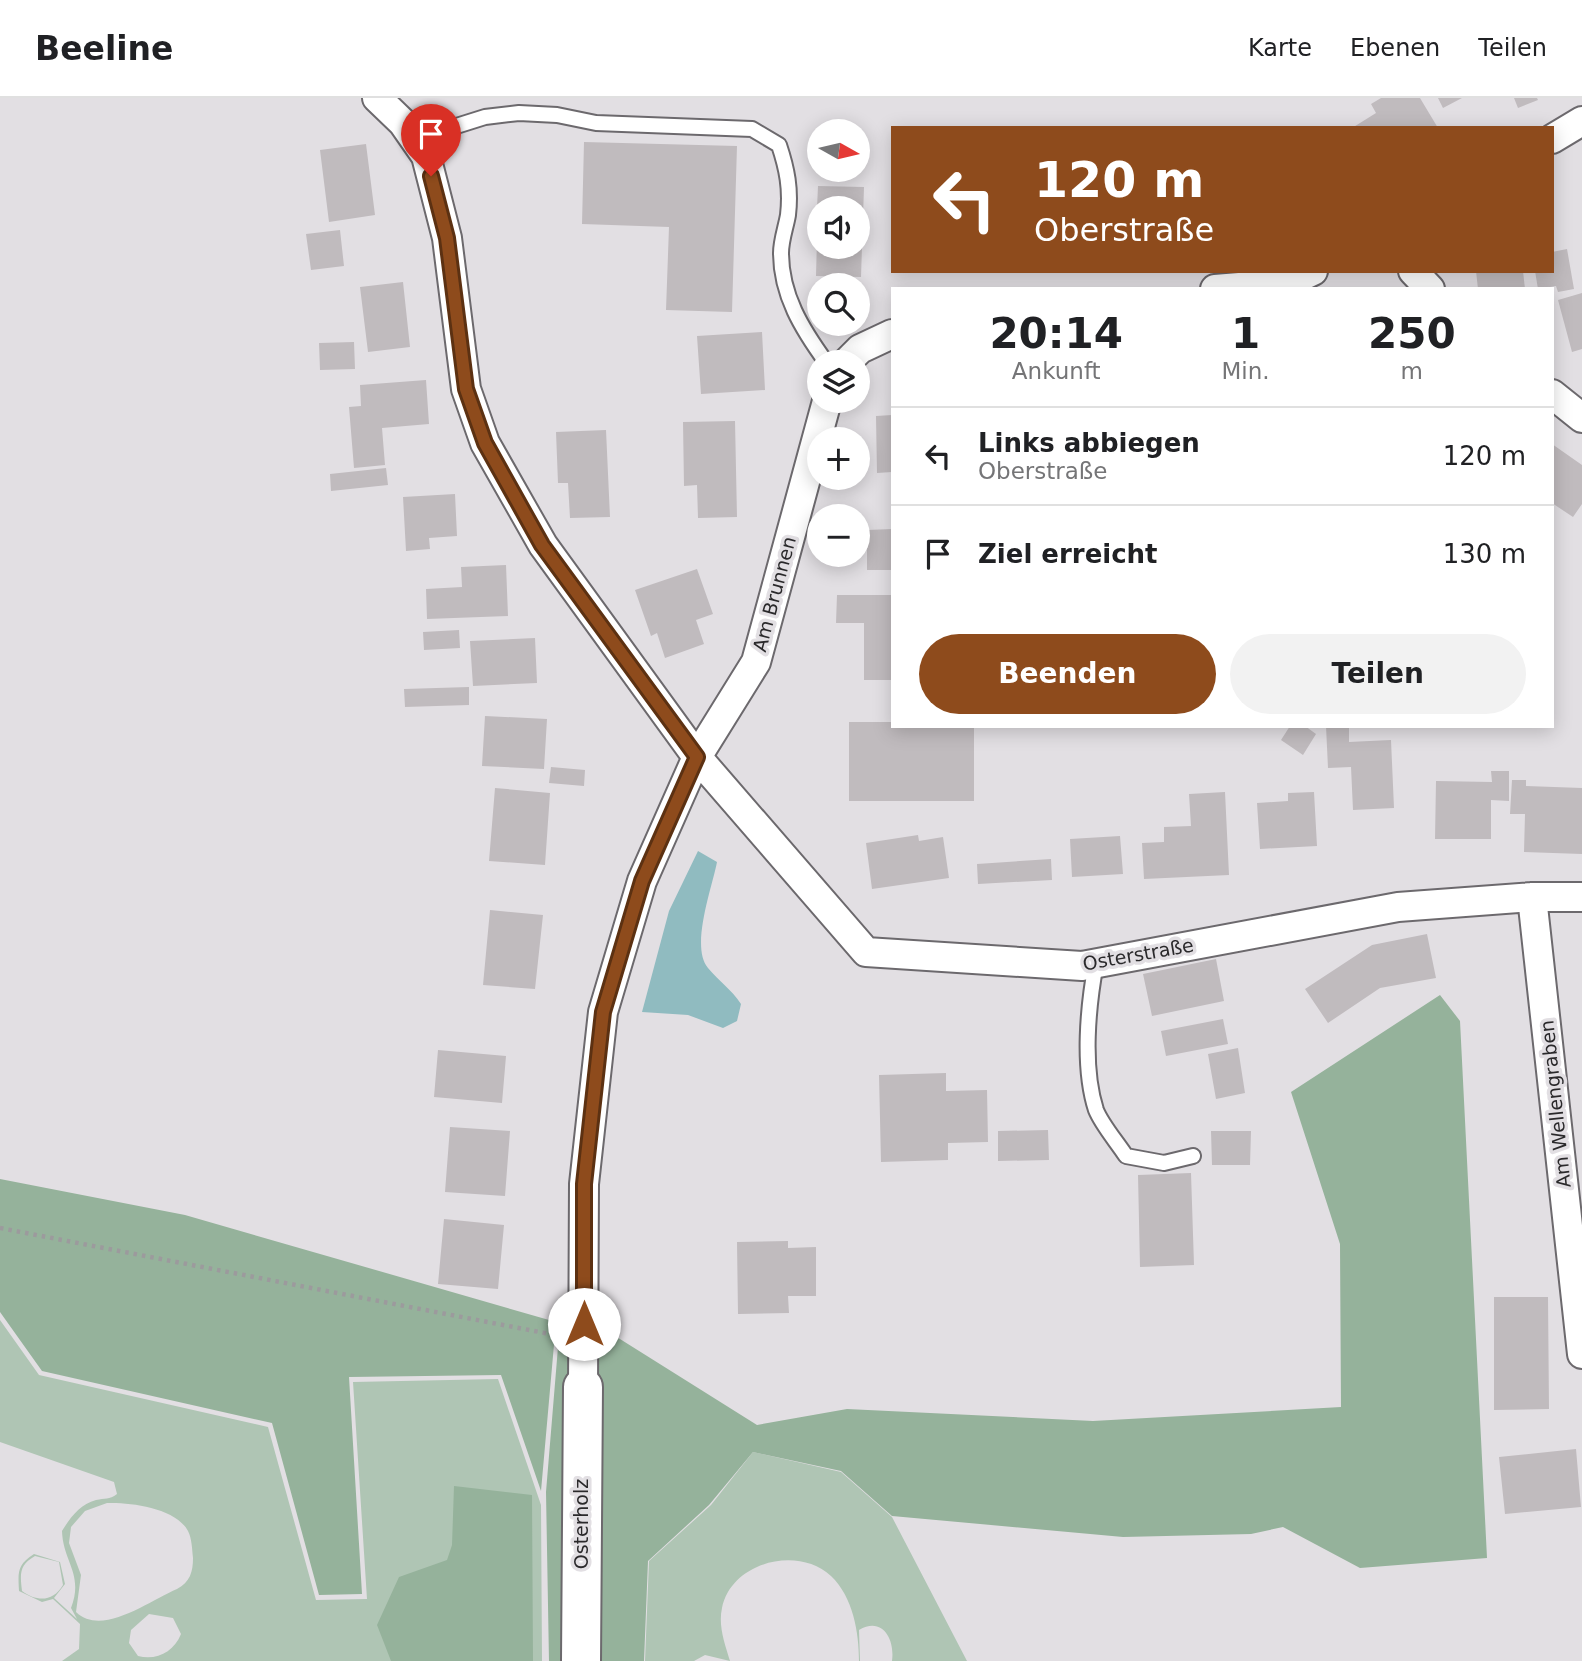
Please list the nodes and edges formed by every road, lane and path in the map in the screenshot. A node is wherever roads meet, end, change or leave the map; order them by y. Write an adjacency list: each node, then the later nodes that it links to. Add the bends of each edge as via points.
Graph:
1 (377, 98): 4 (street, via 403,123)
2 (1582, 121): 3 (street)
3 (1554, 138)
4 (426, 156): 10 (lane, via 432,143 450,128 519,113 596,123 752,129 779,145 790,177 781,250 784,287); 15 (street, Osterstraße, via 447,238 466,389 485,443 542,545)
5 (1309, 273): 7 (street, via 1288,283)
6 (1415, 273): 8 (street)
7 (1239, 287)
8 (1428, 287)
9 (891, 334): 11 (street)
10 (817, 350)
11 (859, 350)
12 (1554, 396): 14 (street)
13 (824, 413): 15 (street, Am Brunnen, via 756,662)
14 (1582, 418)
15 (697, 757): 18 (street, Osterstraße, via 866,952 1082,966); 21 (street, Am Brunnen, via 642,881 603,1012 584,1184)
16 (1532, 897): 17 (street, Osterstraße); 18 (street, Osterstraße, via 1398,907); 22 (street, Am Wellengraben)
17 (1582, 897)
18 (1096, 963): 19 (lane, via 1088,1004 1097,1111 1126,1156 1164,1163)
19 (1192, 1156)
20 (0, 1228): 21 (path)
21 (583, 1340): 23 (street, Am Brunnen)
22 (1582, 1354)
23 (583, 1387): 24 (street, Osterholz)
24 (581, 1661)

